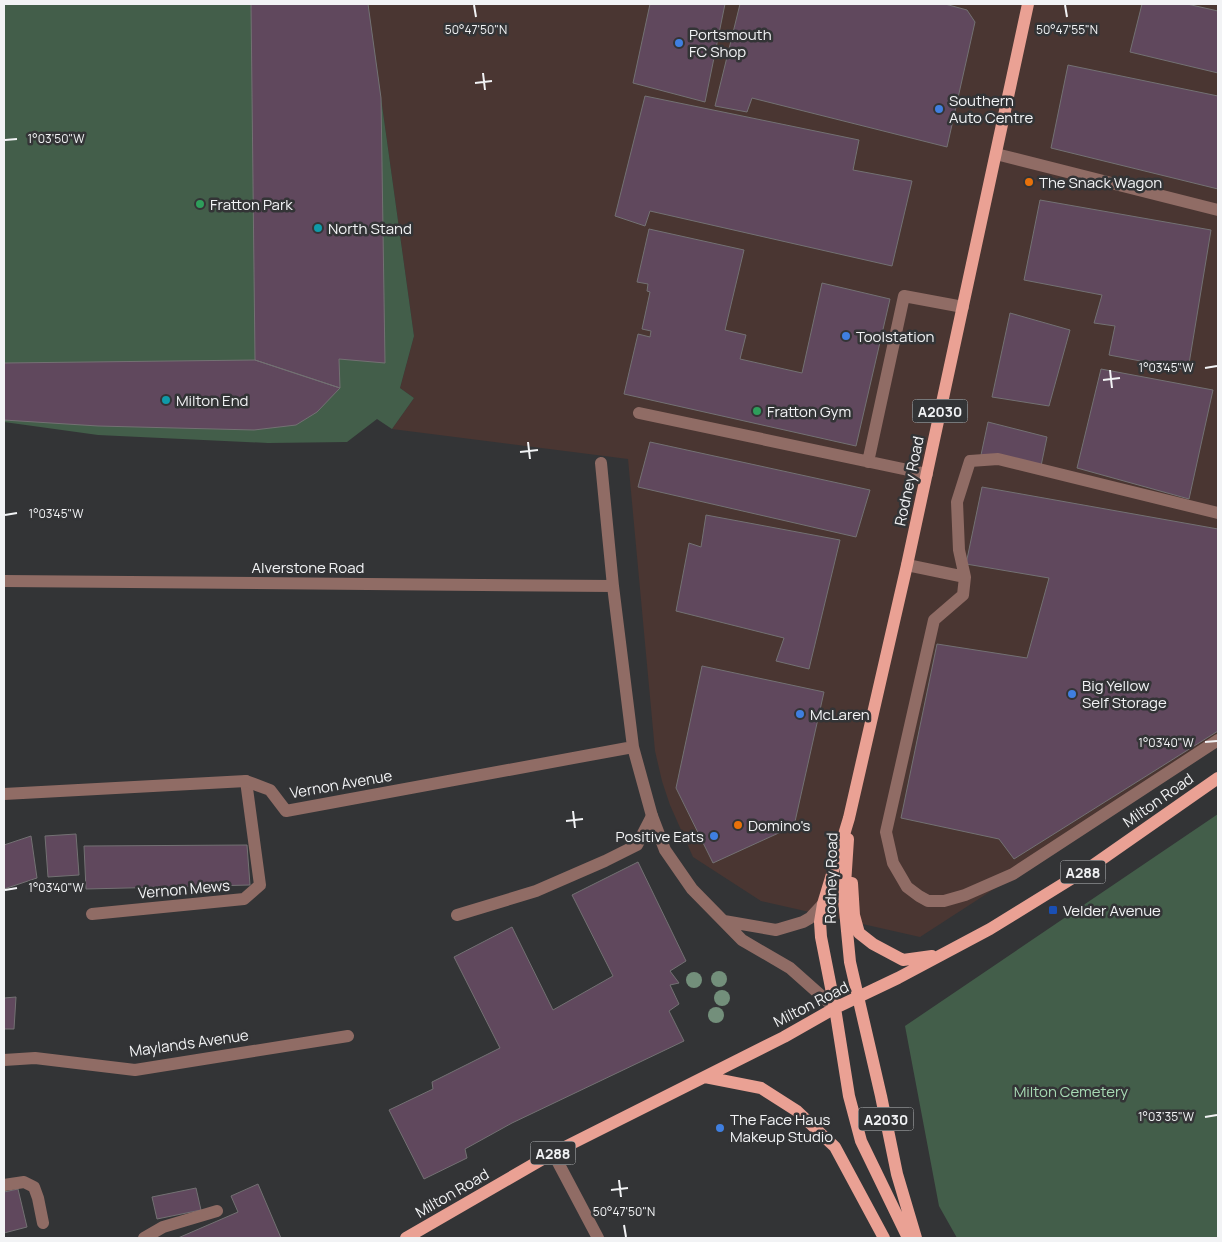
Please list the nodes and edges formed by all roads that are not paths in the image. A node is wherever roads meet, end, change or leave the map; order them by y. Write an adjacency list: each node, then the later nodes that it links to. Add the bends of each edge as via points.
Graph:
1 (1028, 4): 2 (main road, Rodney Road / A2030)
2 (996, 154): 3 (street); 4 (main road, Rodney Road / A2030)
3 (1218, 210)
4 (963, 307): 6 (street, via 904,296); 8 (main road, Rodney Road / A2030)
5 (639, 413): 6 (street)
6 (868, 462): 8 (street)
7 (601, 463): 13 (street)
8 (927, 474): 10 (main road, Rodney Road / A2030)
9 (1218, 513): 11 (street, via 998,459 970,461 957,502)
10 (907, 565): 11 (street); 20 (main road, Rodney Road / A2030)
11 (965, 577): 14 (street, via 963,595 934,620 886,832 893,863 907,887 928,902 944,901 1013,874)
12 (4, 581): 13 (street, Alverstone Road)
13 (613, 586): 15 (street)
14 (1218, 740)
15 (632, 747): 17 (street, Vernon Avenue, via 286,811 270,790); 19 (street)
16 (1218, 778): 25 (main road, Milton Road / A288, via 1092,866)
17 (246, 781): 18 (street, Vernon Avenue); 22 (street, Vernon Mews, via 260,885 244,899)
18 (4, 794)
19 (652, 816): 23 (street, via 637,845 536,891); 24 (street, via 665,850 692,889)
20 (849, 818): 21 (main road, Rodney Road / A2030); 25 (main road, Rodney Road / A2030, via 854,915 859,934 904,960); 26 (main road, Rodney Road / A2030, via 844,900 847,944)
21 (823, 904): 24 (street, via 803,922 776,930); 27 (main road, Rodney Road / A2030, via 821,937)
22 (92, 914)
23 (456, 915)
24 (724, 922): 27 (street, via 742,940 790,968)
25 (941, 955): 26 (main road, Milton Road / A288)
26 (860, 998): 27 (main road, Milton Road / A288); 40 (main road, A2030, via 896,1174)
27 (835, 1008): 30 (main road, Milton Road / A288); 39 (main road, A2030, via 850,1096 862,1141)
28 (348, 1036): 29 (street, Maylands Avenue, via 135,1070 35,1058)
29 (4, 1060)
30 (705, 1077): 31 (main road, Milton Road / A288); 38 (main road, via 761,1088 797,1111 835,1147)
31 (553, 1153): 36 (main road, Milton Road / A288); 37 (street)
32 (4, 1184): 34 (street, via 24,1182 34,1187)
33 (217, 1210): 35 (street, via 162,1228)
34 (43, 1223)
35 (144, 1238)
36 (406, 1238)
37 (598, 1238)
38 (884, 1238)
39 (908, 1238)
40 (916, 1238)

